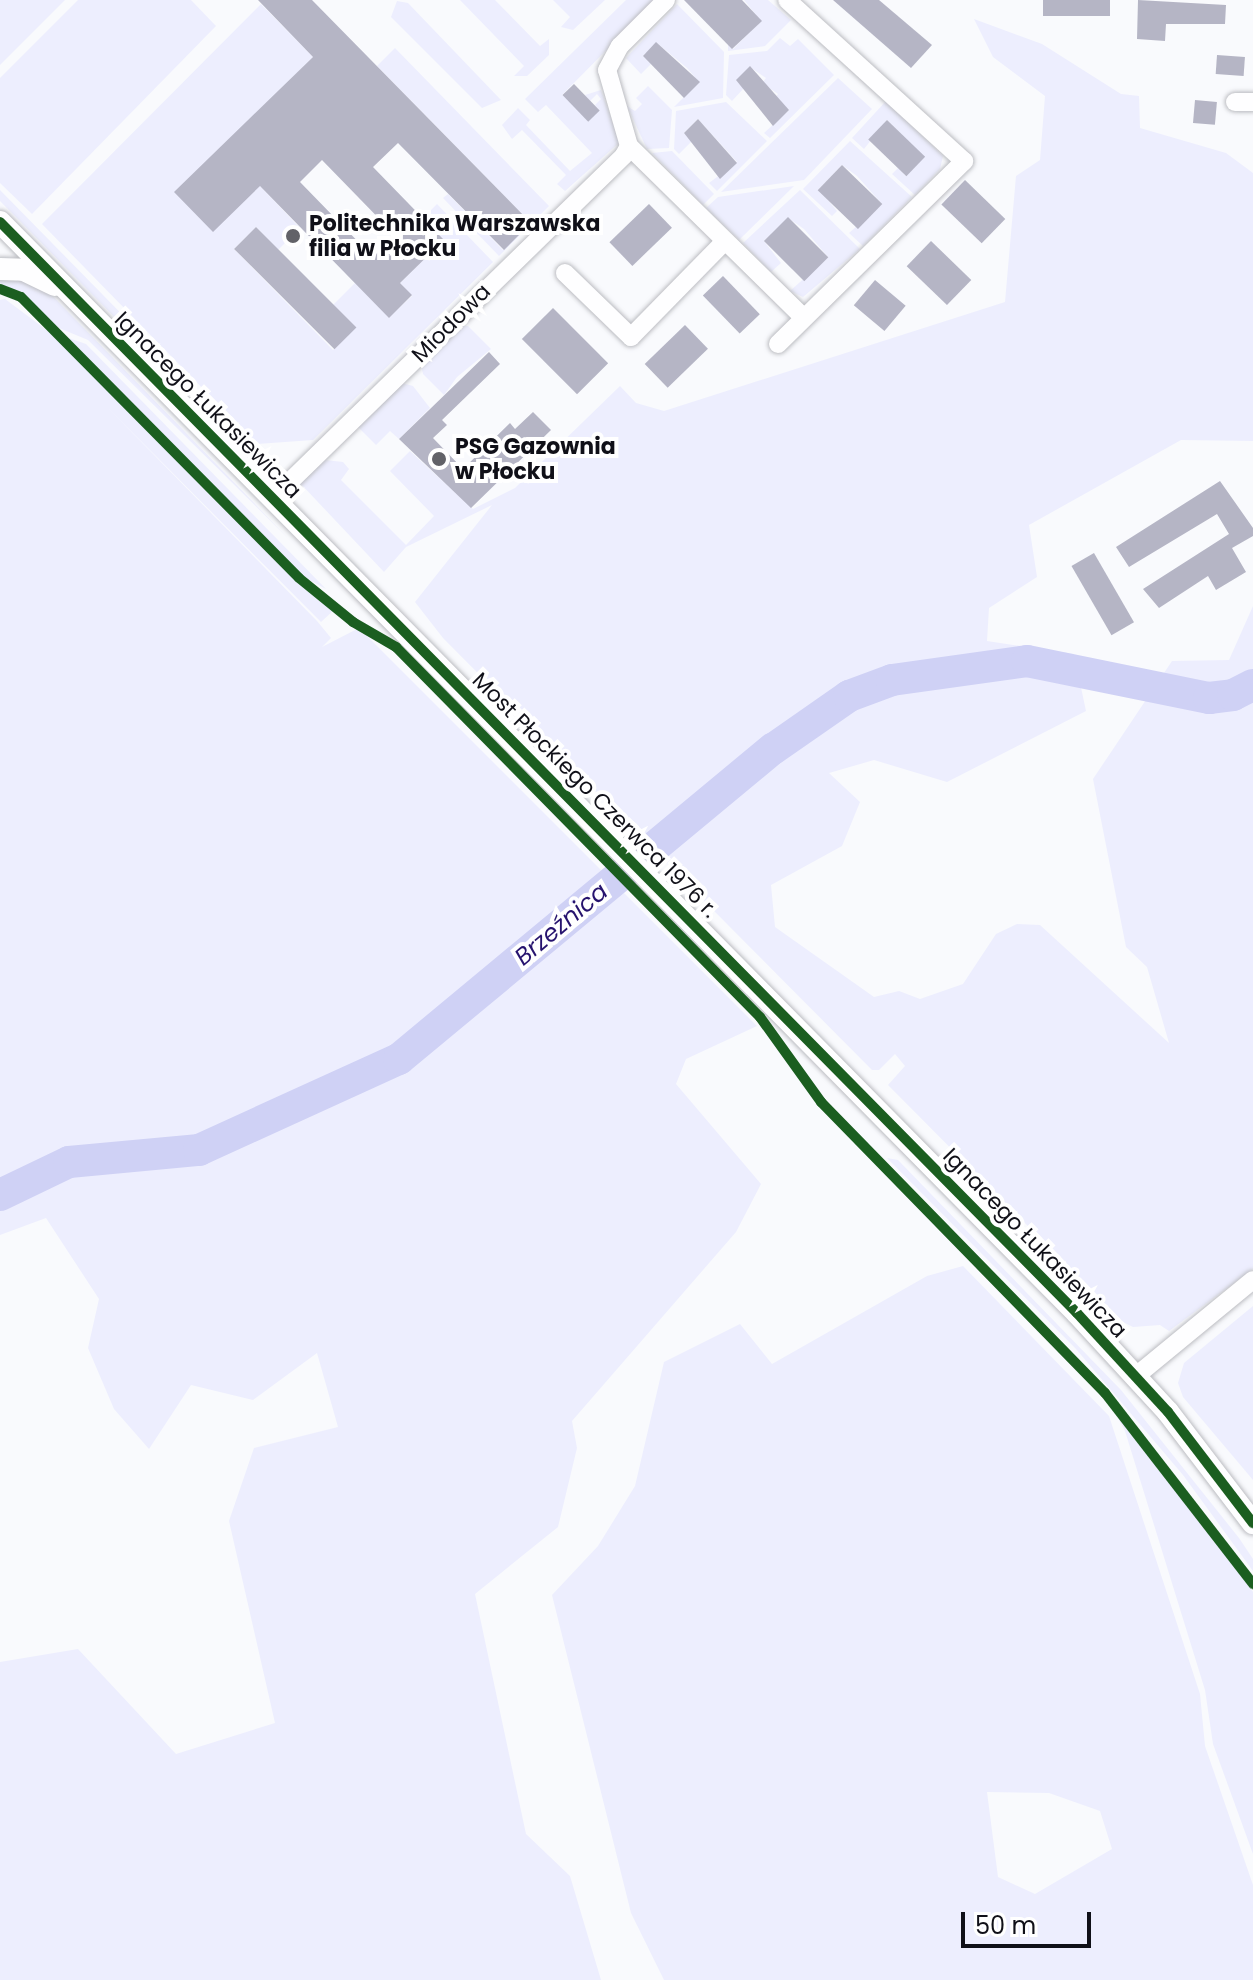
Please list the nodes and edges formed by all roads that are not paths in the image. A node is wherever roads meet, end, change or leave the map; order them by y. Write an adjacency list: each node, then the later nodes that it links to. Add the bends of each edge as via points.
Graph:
1 (666, 0): 3 (street, via 620,46 607,70)
2 (787, 0): 9 (street, via 964,161)
3 (629, 146): 5 (street); 11 (street, Miodowa)
4 (0, 222): 8 (street, Ignacego Łukasiewicza)
5 (725, 241): 7 (street, via 631,337); 9 (street)
6 (0, 269): 8 (street, via 24,270)
7 (565, 273)
8 (68, 292): 11 (street, Ignacego Łukasiewicza)
9 (804, 318): 10 (street)
10 (778, 344)
11 (272, 499): 12 (street, Ignacego Łukasiewicza)
12 (388, 615): 13 (street, Most Płockiego Czerwca 1976 r.)
13 (773, 1004): 15 (street, Ignacego Łukasiewicza)
14 (1253, 1280): 15 (street)
15 (1136, 1376): 16 (street, Ignacego Łukasiewicza)
16 (1253, 1523)

